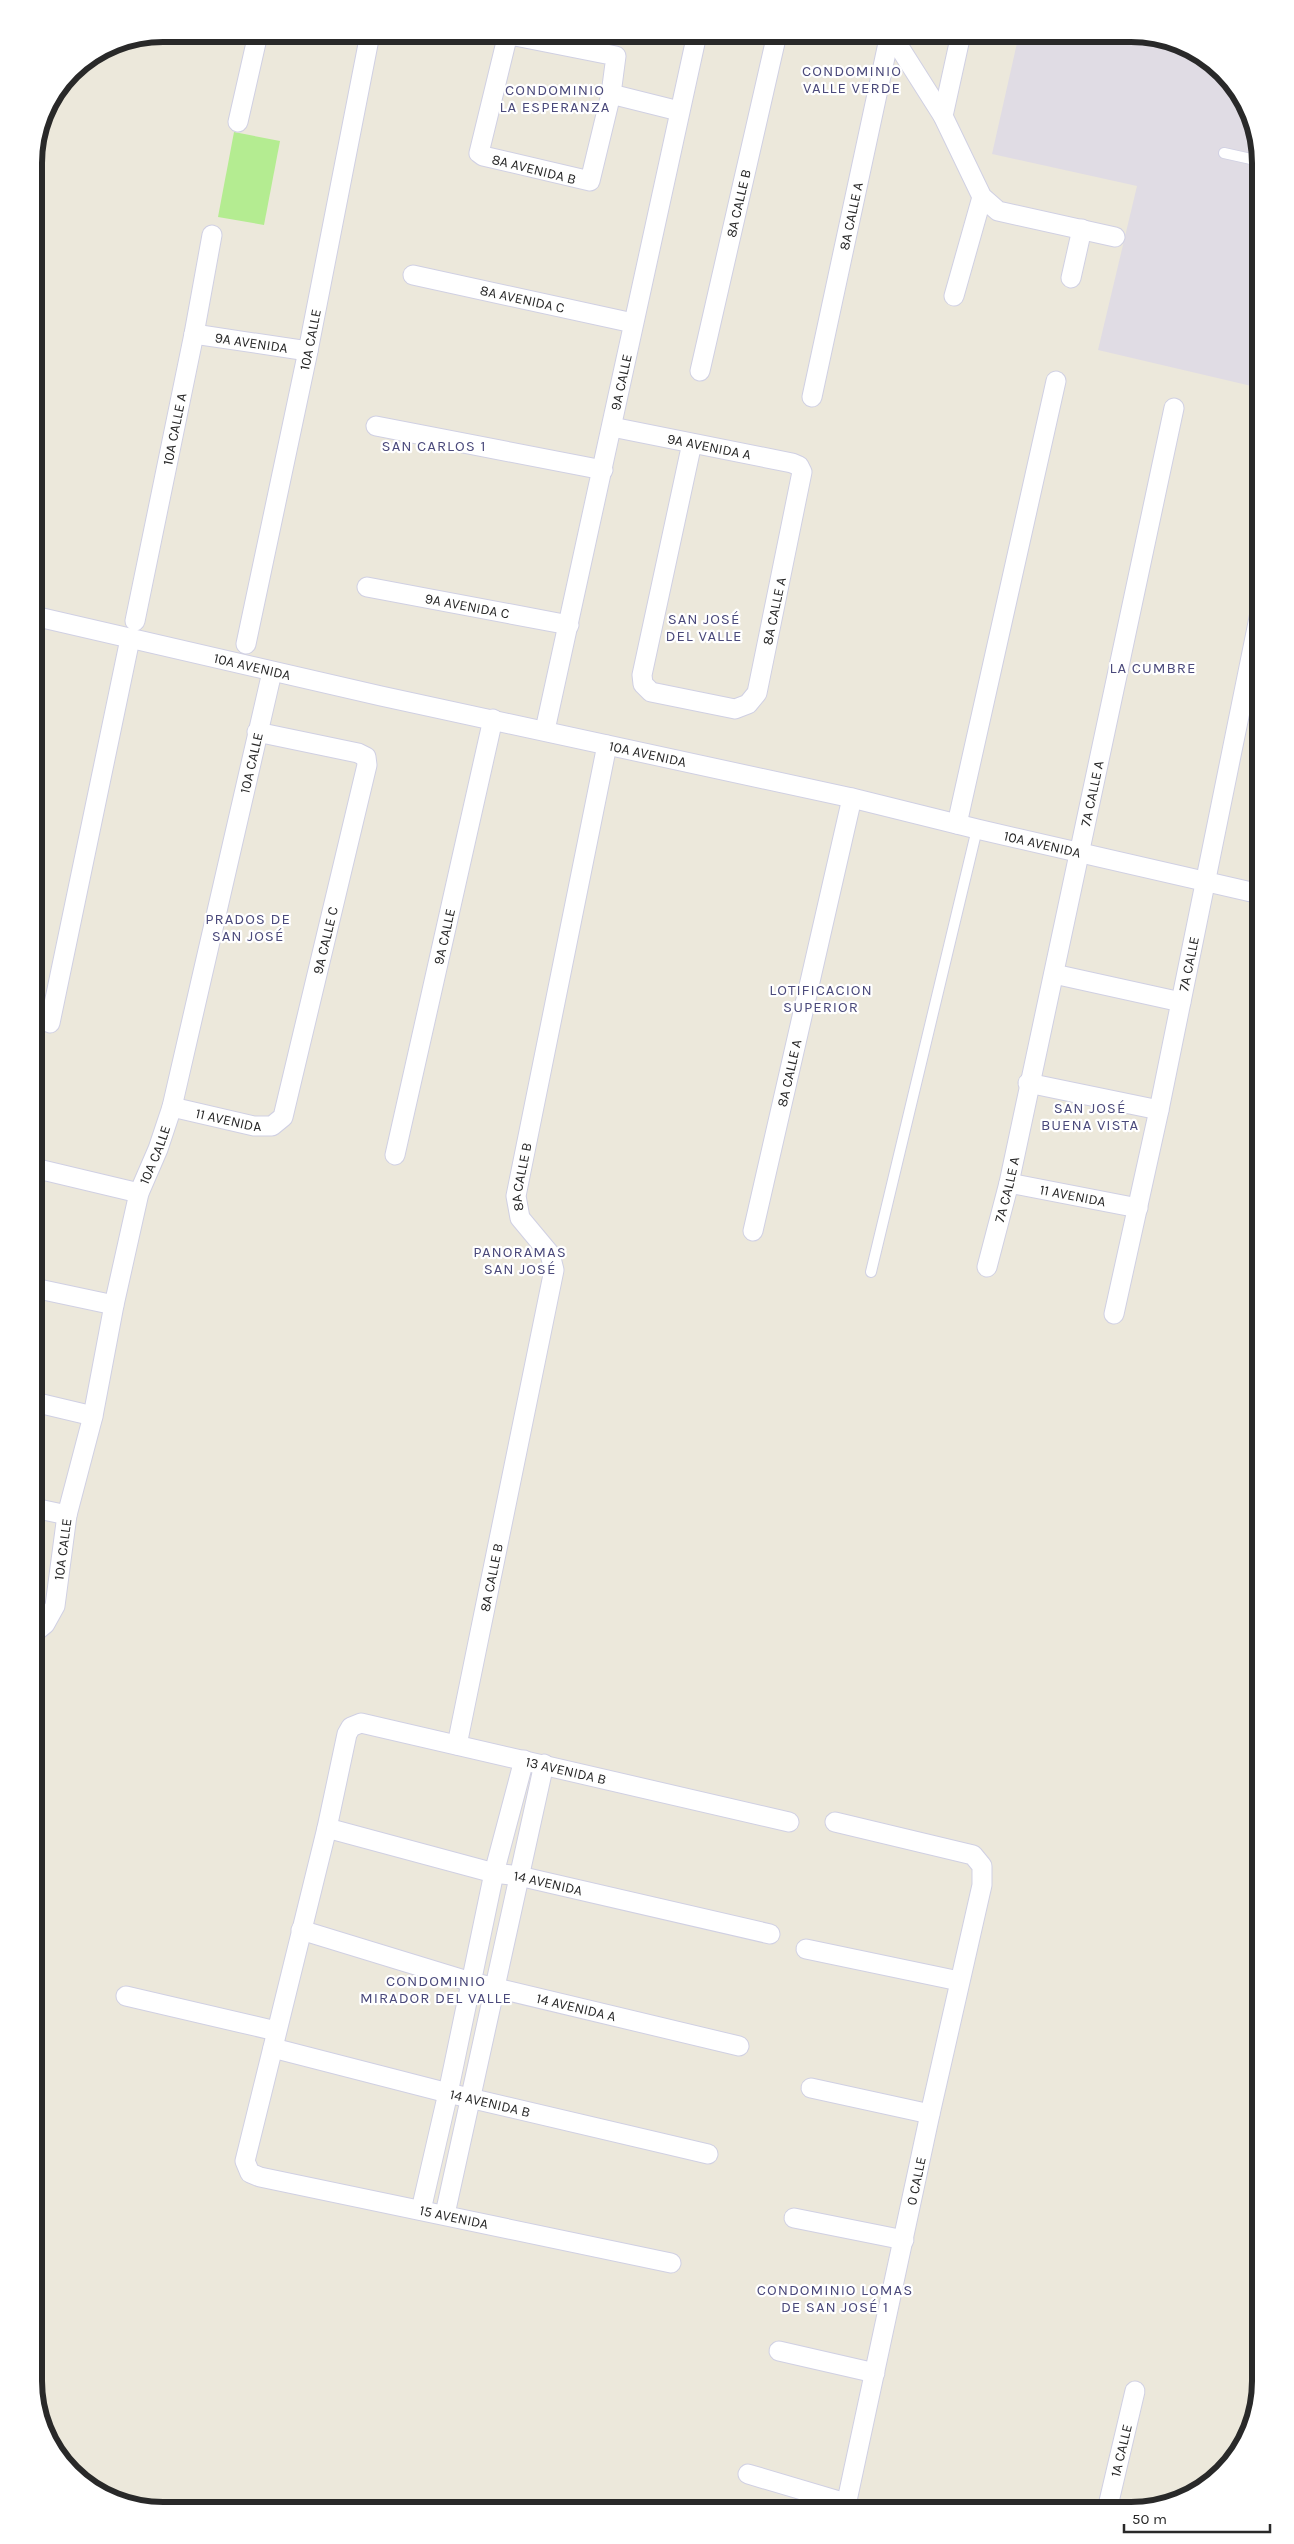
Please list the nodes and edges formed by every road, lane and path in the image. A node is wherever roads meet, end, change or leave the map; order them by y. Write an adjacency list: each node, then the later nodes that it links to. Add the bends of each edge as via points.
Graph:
1 (256, 43): 13 (street)
2 (368, 43): 25 (street, 10A CALLE)
3 (506, 43): 10 (street, 8A AVENIDA B, via 478,149 482,156 590,181)
4 (555, 43): 10 (street, 8A AVENIDA B, via 616,56)
5 (695, 43): 11 (street, 9A CALLE)
6 (775, 43): 26 (street, 8A CALLE B)
7 (889, 43): 28 (street, 8A CALLE A)
8 (897, 43): 12 (street)
9 (959, 43): 12 (street)
10 (611, 94): 11 (street)
11 (679, 111): 23 (street, 9A CALLE)
12 (943, 116): 16 (street)
13 (238, 122)
14 (1224, 153): 15 (lane)
15 (1252, 159)
16 (982, 197): 17 (street, via 998,211); 22 (street)
17 (1082, 229): 19 (street); 21 (street)
18 (212, 235): 24 (street, 10A CALLE A)
19 (1115, 238)
20 (414, 275): 23 (street, 8A AVENIDA C)
21 (1071, 278)
22 (954, 296)
23 (633, 324): 31 (street, 9A CALLE)
24 (194, 334): 25 (street, 9A AVENIDA); 38 (street, 10A CALLE A)
25 (308, 351): 39 (street, 10A CALLE)
26 (700, 371)
27 (1056, 381): 47 (street)
28 (812, 397)
29 (1174, 408): 49 (street, 7A CALLE A)
30 (376, 426): 33 (street)
31 (612, 427): 32 (street, 9A AVENIDA A); 33 (street, 9A CALLE)
32 (692, 443): 34 (street, 9A AVENIDA A, via 792,463); 34 (street, 8A CALLE A, via 642,674 643,684 651,692 735,709 748,704 757,693)
33 (603, 470): 37 (street, 9A CALLE)
34 (802, 472)
35 (368, 587): 37 (street, 9A AVENIDA C)
36 (43, 617): 38 (street, 10A AVENIDA)
37 (569, 625): 43 (street, 9A CALLE)
38 (133, 630): 41 (street, 10A AVENIDA); 54 (street, 10A CALLE A)
39 (246, 644)
40 (1252, 652): 50 (street, 7A CALLE)
41 (272, 672): 42 (street, 10A AVENIDA); 44 (street, 10A CALLE)
42 (493, 719): 43 (street, 10A AVENIDA); 59 (street, 9A CALLE)
43 (545, 730): 45 (street, 10A AVENIDA)
44 (257, 732): 56 (street, 10A CALLE); 58 (street, 9A CALLE C, via 358,753 366,757 367,766)
45 (607, 745): 46 (street, 10A AVENIDA); 75 (street, 8A CALLE B, via 516,1196 520,1218 550,1254 554,1270)
46 (852, 798): 47 (street, 10A AVENIDA); 64 (street, 8A CALLE A)
47 (958, 824): 48 (street, 10A AVENIDA)
48 (977, 829): 49 (street, 10A AVENIDA); 66 (lane)
49 (1080, 854): 50 (street, 10A AVENIDA); 52 (street, 7A CALLE A)
50 (1205, 882): 51 (street, 10A AVENIDA); 53 (street, 7A CALLE)
51 (1252, 892)
52 (1054, 974): 53 (street); 55 (street, 7A CALLE A)
53 (1181, 1002): 57 (street, 7A CALLE)
54 (50, 1023)
55 (1028, 1083): 57 (street); 61 (street, 7A CALLE A)
56 (172, 1108): 58 (street, 11 AVENIDA, via 254,1126 272,1126); 62 (street, 10A CALLE)
57 (1159, 1110): 63 (street, 7A CALLE)
58 (283, 1117)
59 (396, 1155)
60 (43, 1170): 62 (street)
61 (1009, 1183): 63 (street, 11 AVENIDA); 65 (street, 7A CALLE A)
62 (139, 1193): 68 (street, 10A CALLE)
63 (1138, 1208): 69 (street, 7A CALLE)
64 (752, 1231)
65 (987, 1266)
66 (871, 1272)
67 (43, 1290): 68 (street)
68 (114, 1305): 71 (street, 10A CALLE)
69 (1114, 1314)
70 (43, 1404): 71 (street)
71 (93, 1416): 73 (street, 10A CALLE)
72 (43, 1510): 73 (street)
73 (67, 1515): 74 (street, 10A CALLE, via 55,1606)
74 (43, 1626)
75 (457, 1745): 76 (street, 13 AVENIDA B); 80 (street, 13 AVENIDA B, via 361,1724 351,1727)
76 (524, 1760): 77 (street, 13 AVENIDA B); 81 (street)
77 (544, 1764): 78 (street, 13 AVENIDA B); 82 (street)
78 (789, 1822)
79 (834, 1822): 86 (street, 0 CALLE, via 973,1855 982,1866 982,1885)
80 (326, 1828): 81 (street, 14 AVENIDA); 83 (street)
81 (494, 1873): 82 (street, 14 AVENIDA); 87 (street)
82 (519, 1876): 84 (street, 14 AVENIDA); 88 (street)
83 (301, 1930): 87 (street, 14 AVENIDA A); 90 (street)
84 (770, 1934)
85 (806, 1949): 86 (street)
86 (960, 1981): 95 (street, 0 CALLE)
87 (472, 1982): 88 (street, 14 AVENIDA A); 93 (street)
88 (494, 1987): 91 (street, 14 AVENIDA A); 94 (street)
89 (126, 1996): 90 (street, 14 AVENIDA B)
90 (275, 2040): 93 (street, 14 AVENIDA B); 97 (street, 15 AVENIDA, via 245,2161 250,2173)
91 (739, 2046)
92 (811, 2088): 95 (street)
93 (448, 2093): 94 (street, 14 AVENIDA B); 97 (street)
94 (469, 2096): 96 (street, 14 AVENIDA B); 98 (street)
95 (930, 2114): 100 (street, 0 CALLE)
96 (708, 2154)
97 (421, 2210): 98 (street, 15 AVENIDA)
98 (445, 2214): 101 (street, 15 AVENIDA)
99 (794, 2218): 100 (street)
100 (904, 2240): 103 (street, 0 CALLE)
101 (672, 2263)
102 (779, 2350): 103 (street)
103 (875, 2373): 107 (street, 0 CALLE)
104 (1134, 2391): 108 (street, 1A CALLE)
105 (748, 2474): 106 (street)
106 (833, 2502)
107 (847, 2502)
108 (1109, 2502)

